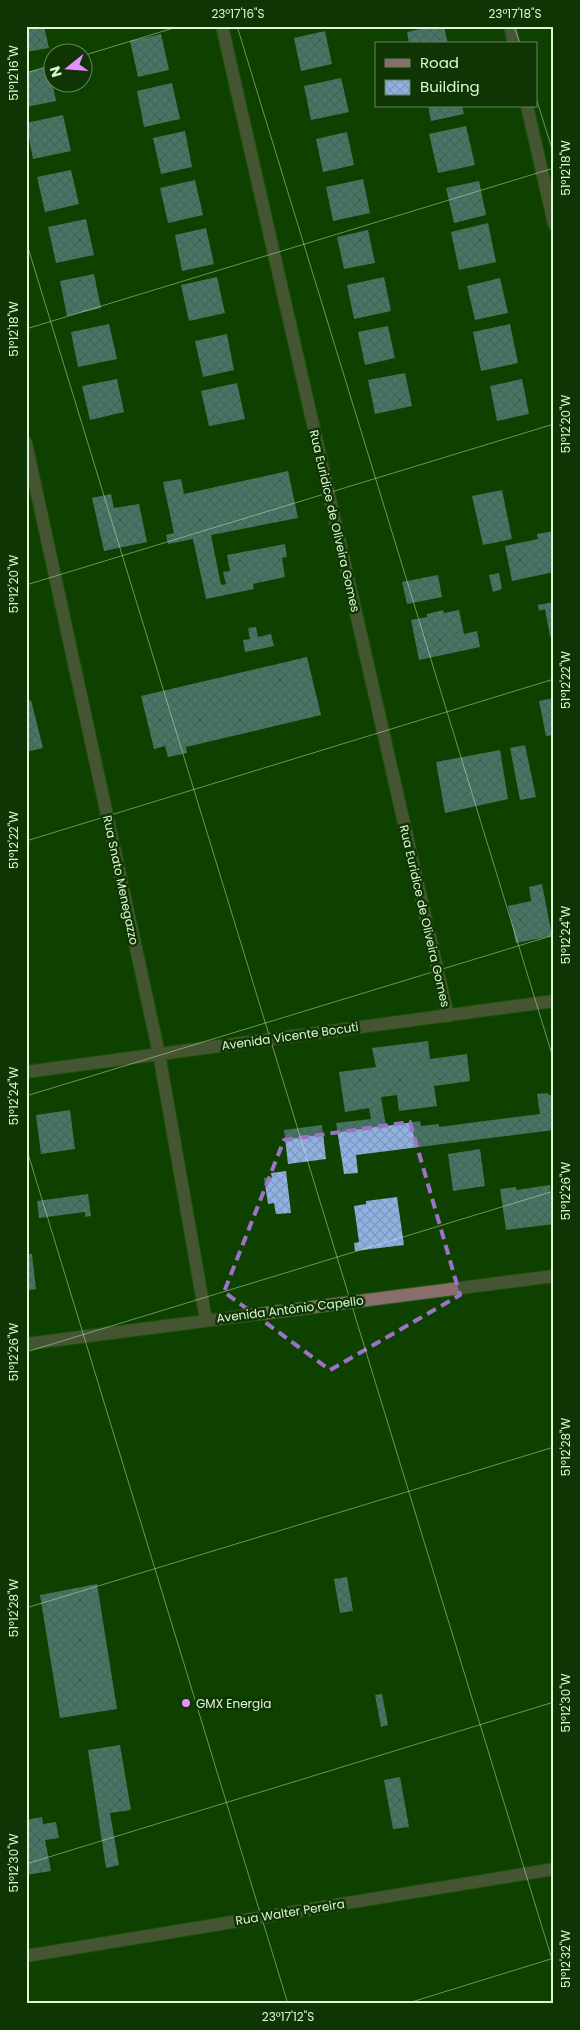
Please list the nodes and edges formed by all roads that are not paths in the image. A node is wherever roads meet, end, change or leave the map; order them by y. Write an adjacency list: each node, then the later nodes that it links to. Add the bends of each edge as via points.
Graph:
1 (222, 26): 8 (street, Rua Euridice de Oliveira Gomes)
2 (510, 26): 3 (street)
3 (514, 42)
4 (528, 108): 5 (street)
5 (554, 224)
6 (26, 443): 9 (street, Rua Snato Menegazzo)
7 (554, 1001): 8 (street, Avenida Vicente Bocuti)
8 (448, 1016): 9 (street, Avenida Vicente Bocuti)
9 (159, 1054): 10 (street, Avenida Vicente Bocuti); 12 (street, Rua Snato Menegazzo)
10 (26, 1072)
11 (554, 1276): 12 (street, Avenida Antônio Capello)
12 (206, 1320): 13 (street, Avenida Antônio Capello)
13 (26, 1344)
14 (554, 1869): 15 (street, Rua Walter Pereira)
15 (26, 1956)

